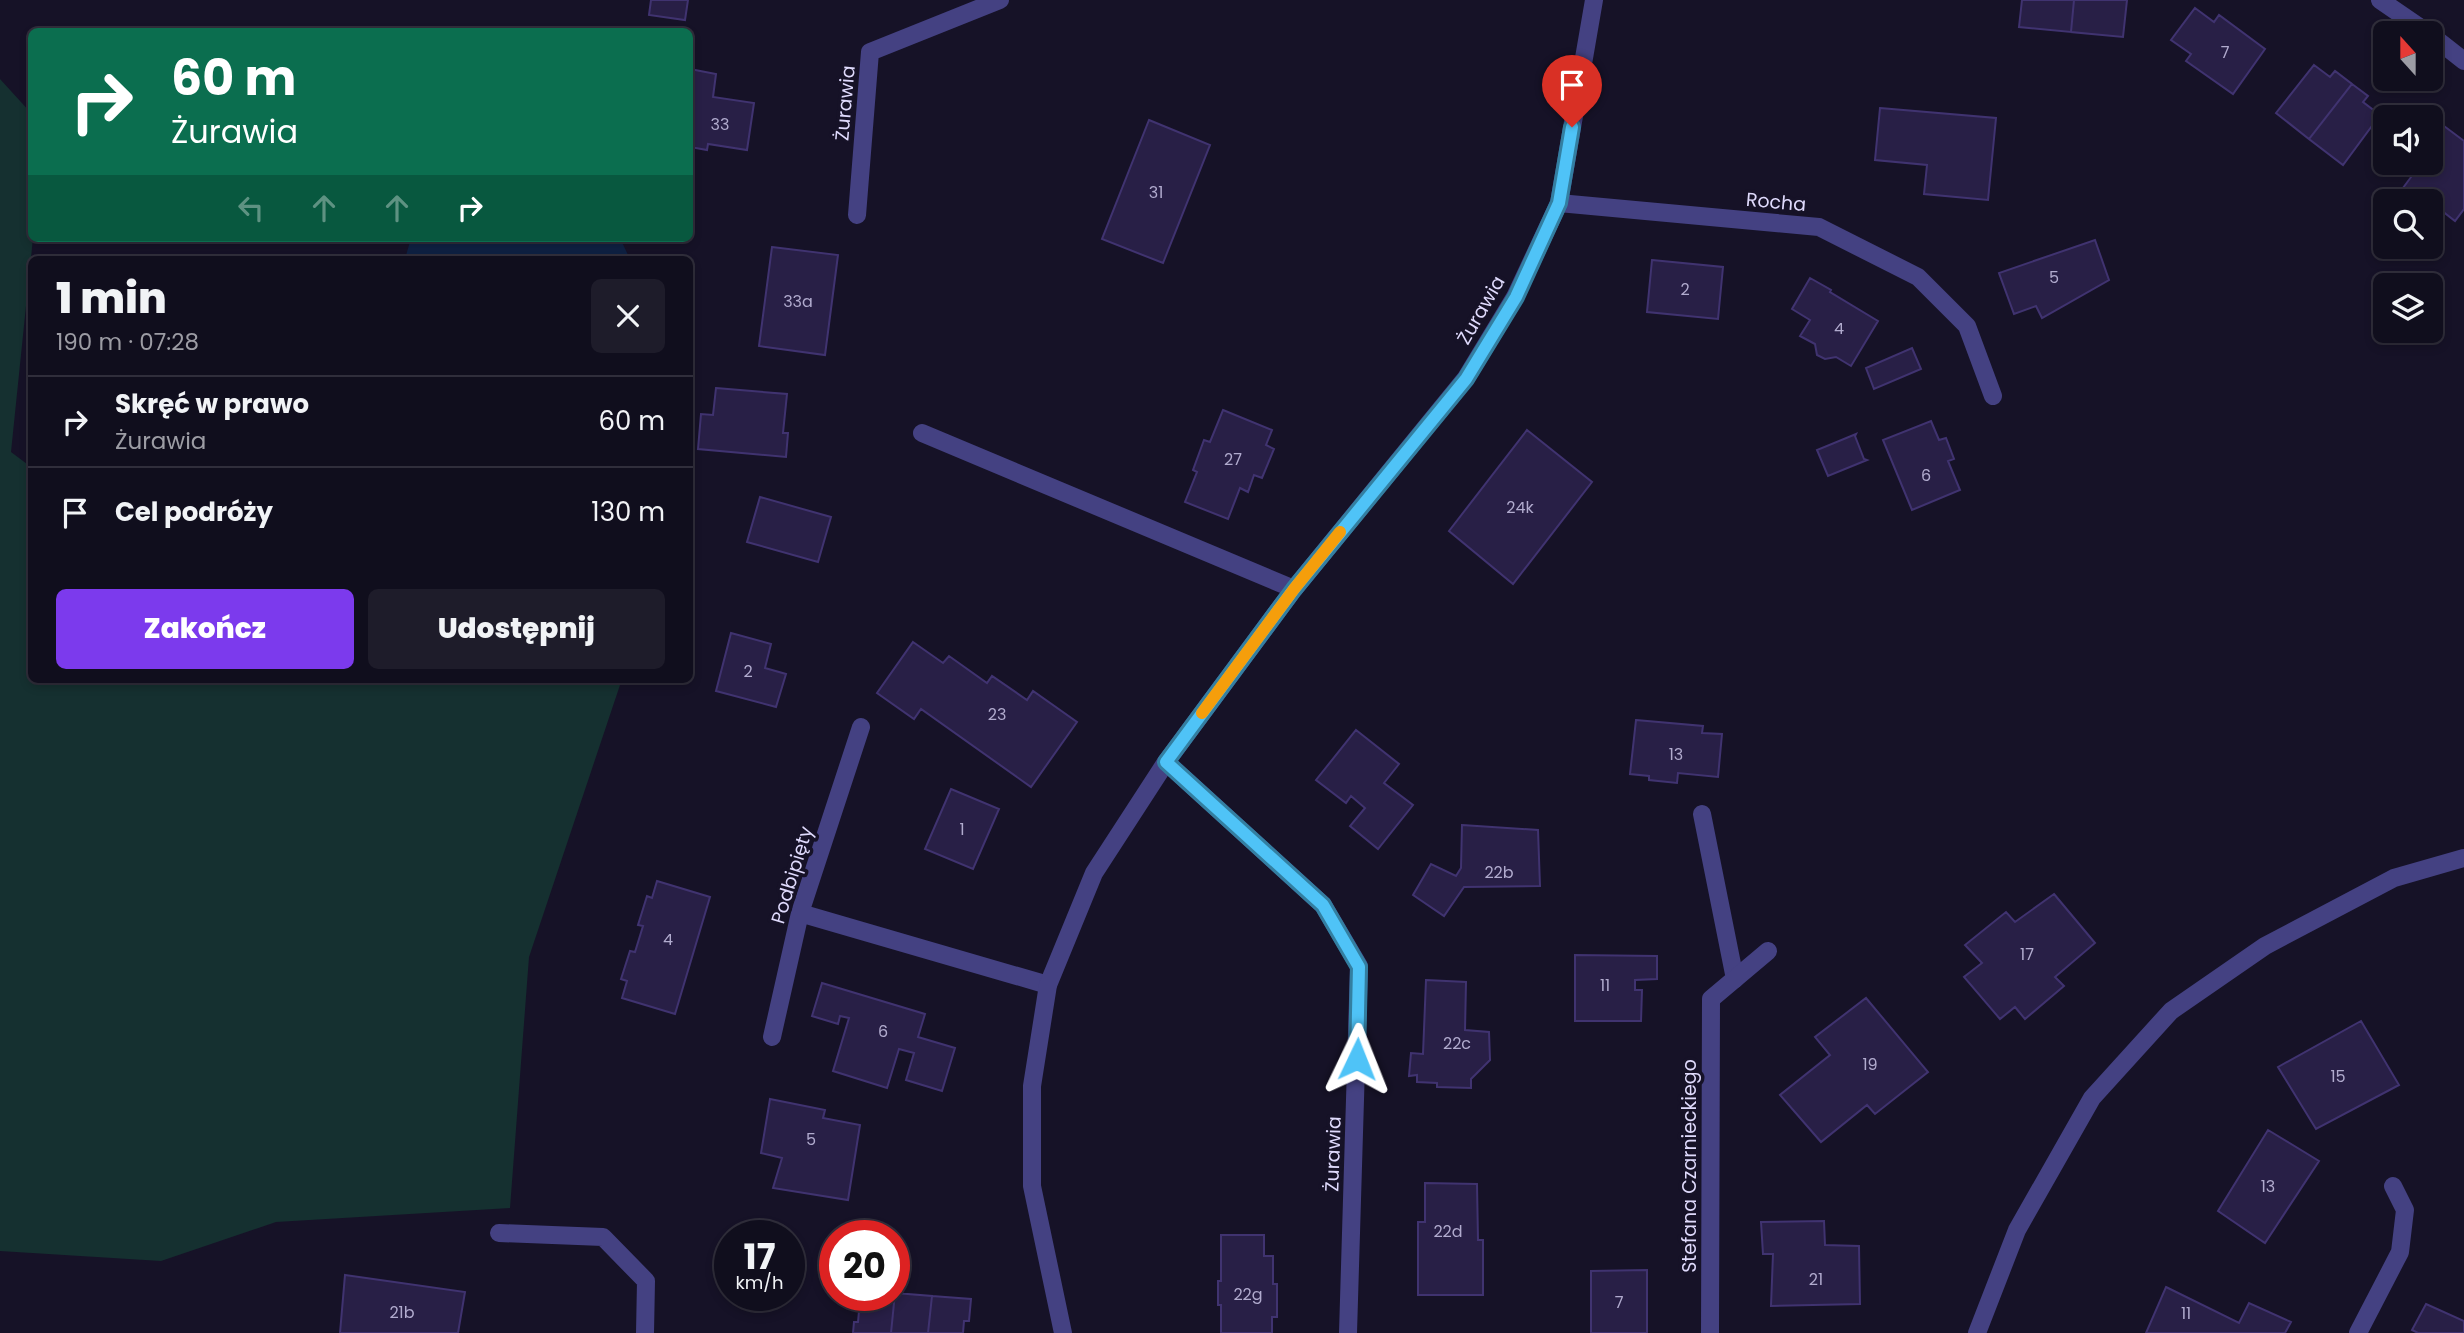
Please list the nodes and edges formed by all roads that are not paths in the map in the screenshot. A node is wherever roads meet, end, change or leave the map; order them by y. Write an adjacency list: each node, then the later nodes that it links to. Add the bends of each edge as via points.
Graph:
1 (1000, 0): 8 (street, Żurawia, via 870,52)
2 (1594, 0): 7 (street, Żurawia)
3 (2380, 0): 4 (street)
4 (2411, 21)
5 (2443, 44): 6 (street)
6 (2464, 61)
7 (1559, 203): 9 (street, Rocha, via 1819,227 1918,277 1967,326); 11 (street, Żurawia, via 1516,297 1466,379)
8 (857, 215)
9 (1993, 396)
10 (922, 433): 11 (street)
11 (1294, 589): 13 (street, Żurawia)
12 (861, 727): 16 (street, Podbipięty)
13 (1166, 762): 19 (street, Żurawia, via 1094,873); 25 (street, Żurawia, via 1323,905 1359,967)
14 (1702, 814): 18 (street)
15 (2464, 858): 27 (street, via 2394,878 2265,946 2171,1011 2092,1098 2017,1230)
16 (800, 913): 19 (street); 20 (street, Podbipięty)
17 (1768, 951): 18 (street)
18 (1735, 979): 26 (street, Stefana Czarnieckiego, via 1711,999)
19 (1048, 985): 24 (street, Żurawia, via 1032,1086 1032,1185)
20 (772, 1037)
21 (2393, 1186): 28 (street, via 2405,1210 2400,1252)
22 (499, 1233): 23 (street, via 603,1237 646,1281)
23 (645, 1333)
24 (1063, 1333)
25 (1348, 1333)
26 (1710, 1333)
27 (1977, 1333)
28 (2358, 1333)

